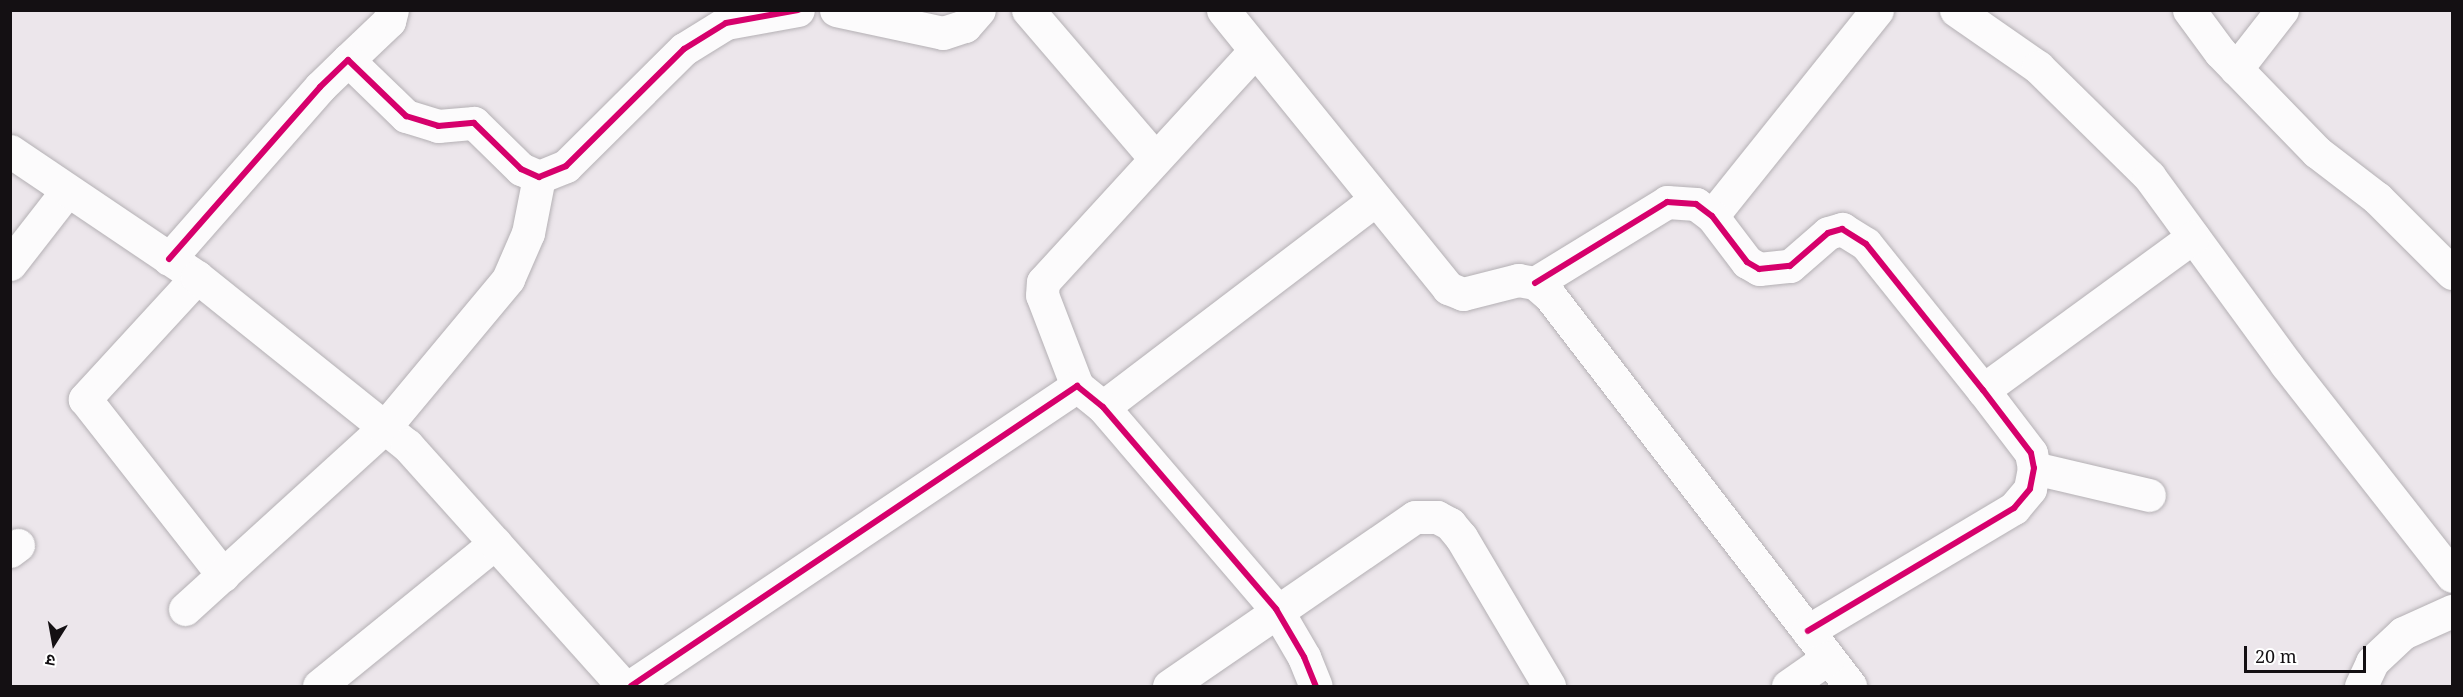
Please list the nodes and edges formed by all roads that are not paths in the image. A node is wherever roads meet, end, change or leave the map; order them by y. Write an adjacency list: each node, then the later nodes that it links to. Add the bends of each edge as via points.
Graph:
1 (392, 10): 12 (street, via 388,21)
2 (798, 10): 16 (street, via 726,23 684,49 566,166)
3 (836, 10): 4 (street, via 943,33 964,26)
4 (980, 10)
5 (1028, 10): 15 (street)
6 (1223, 10): 11 (street)
7 (1877, 10): 19 (street)
8 (1956, 10): 20 (street, via 2038,67 2149,176)
9 (2188, 10): 13 (street)
10 (2282, 10): 13 (street)
11 (1255, 51): 15 (street); 18 (street)
12 (348, 60): 16 (street, via 406,116 438,126 474,123 522,169); 21 (street)
13 (2236, 69): 23 (street, via 2317,152 2377,198)
14 (10, 151): 17 (street)
15 (1155, 158): 26 (street, via 1043,282 1048,314)
16 (539, 177): 29 (street, via 528,233 508,279)
17 (66, 192): 21 (street); 22 (street)
18 (1375, 200): 25 (street, via 1448,288 1463,294 1501,282); 28 (street)
19 (1712, 216): 25 (street, via 1696,204 1667,202); 27 (street, via 1747,262 1759,269 1790,266 1828,233 1842,229 1856,235)
20 (2193, 237): 27 (street); 34 (street, via 2286,364)
21 (169, 259): 24 (street)
22 (10, 264)
23 (2452, 273)
24 (197, 277): 29 (street); 33 (street, via 85,399)
25 (1535, 283): 38 (street, via 1550,296)
26 (1077, 386): 28 (street); 42 (street)
27 (1983, 390): 30 (street, via 2031,453)
28 (1103, 406): 36 (street)
29 (384, 428): 32 (street, via 407,446); 33 (street)
30 (2034, 468): 31 (street); 38 (street, via 2030,489 2014,508)
31 (2149, 495)
32 (495, 543): 40 (street); 41 (street)
33 (223, 575): 35 (street)
34 (2452, 576)
35 (185, 609)
36 (1276, 609): 43 (street); 44 (street, via 1304,657); 45 (street, via 1415,517 1437,517 1461,537)
37 (2452, 611): 48 (street, via 2403,633 2373,662)
38 (1808, 631): 39 (street)
39 (1828, 658): 46 (street); 47 (street)
40 (319, 687)
41 (624, 687)
42 (631, 687)
43 (1169, 687)
44 (1316, 687)
45 (1549, 687)
46 (1788, 687)
47 (1850, 687)
48 (2361, 687)

